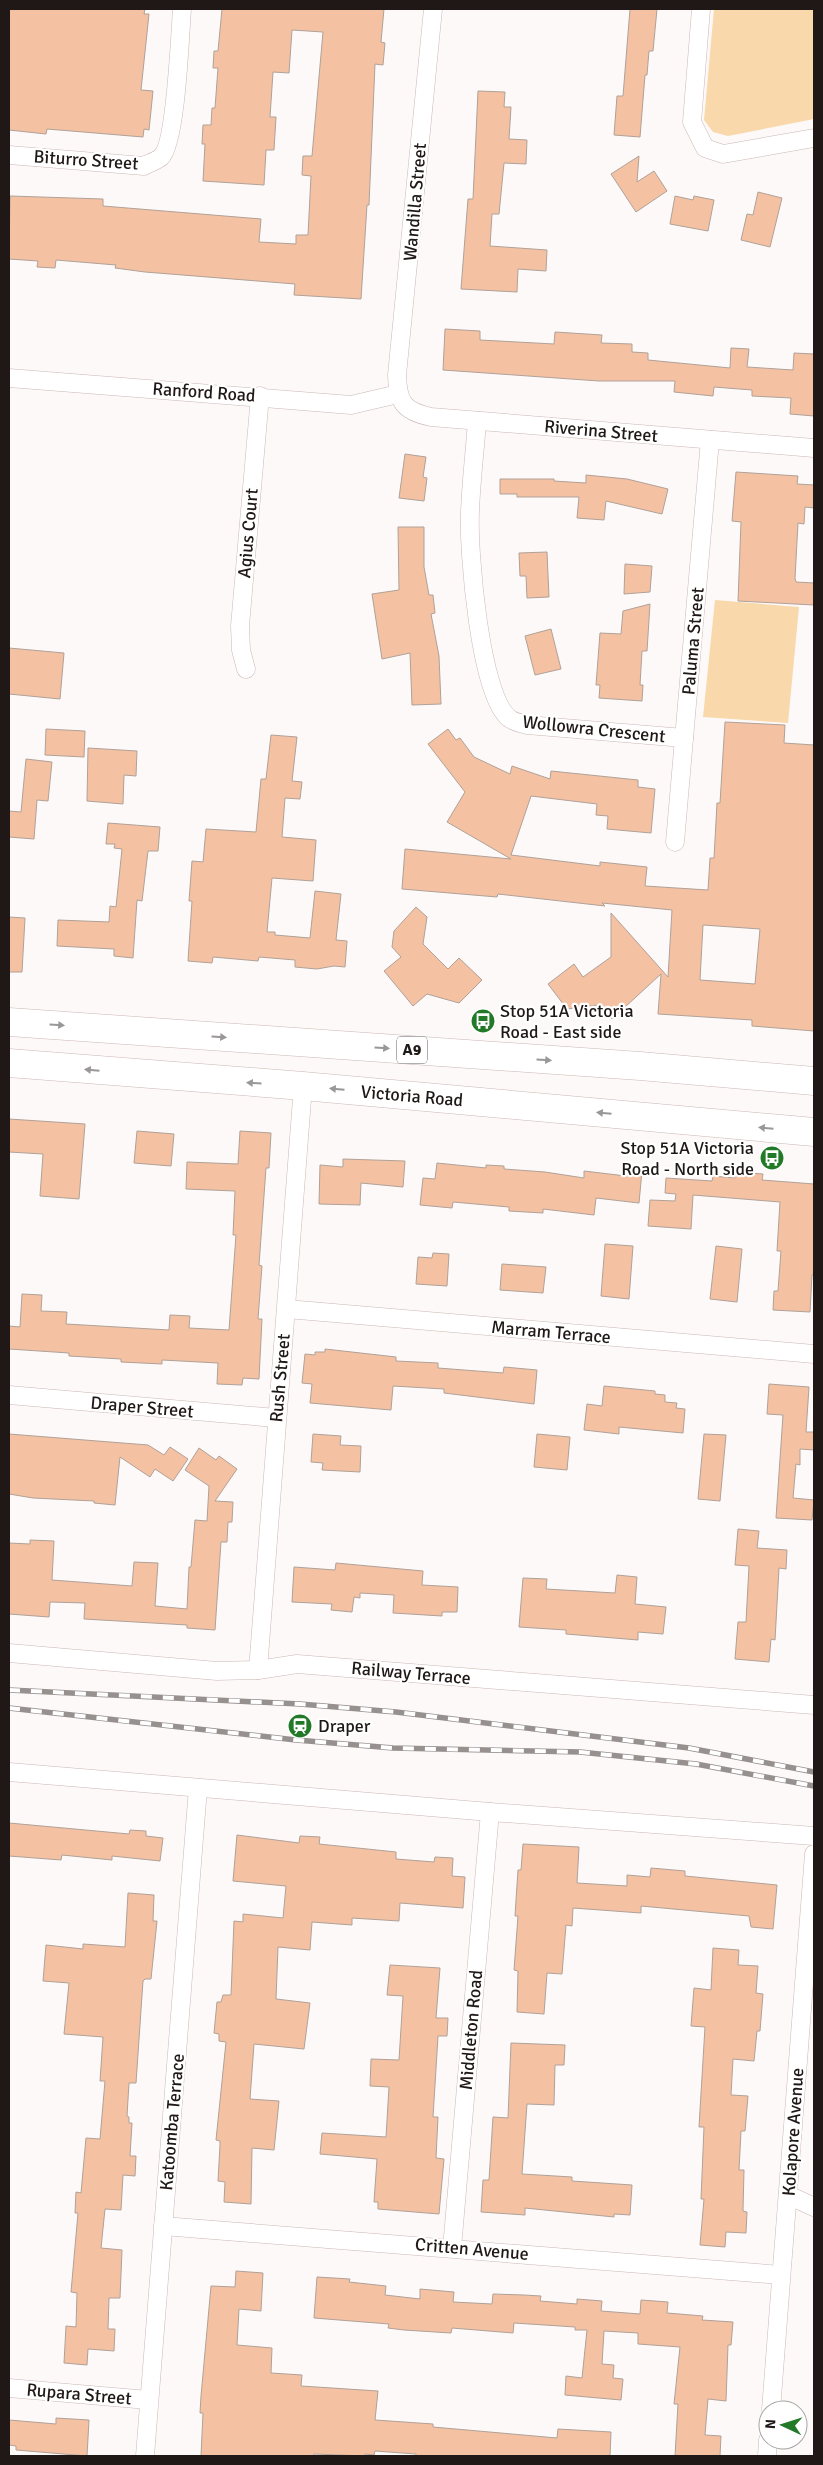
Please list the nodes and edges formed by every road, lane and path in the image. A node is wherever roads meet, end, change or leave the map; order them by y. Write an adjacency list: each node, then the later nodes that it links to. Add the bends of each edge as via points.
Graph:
1 (182, 9): 5 (street, Biturro Street, via 173,118 169,143 162,156 144,166)
2 (433, 9): 7 (street, Wandilla Street, via 397,375)
3 (701, 9): 4 (street, via 692,122 705,148 723,154)
4 (814, 138)
5 (9, 155)
6 (9, 378): 8 (street, Ranford Road)
7 (398, 394): 8 (street, Ranford Road, via 351,405); 9 (street, Riverina Street, via 406,408 417,414)
8 (260, 396): 12 (street, Agius Court, via 240,626)
9 (477, 421): 10 (street, Riverina Street); 13 (street, Wollowra Crescent, via 470,513 474,594 491,689 500,708 509,719 527,725)
10 (710, 440): 11 (street, Riverina Street); 13 (street, Paluma Street)
11 (814, 448)
12 (246, 669)
13 (684, 738): 14 (street, Paluma Street)
14 (675, 842)
15 (9, 1022): 16 (highway, A9, one-way to 16)
16 (101, 1028): 18 (highway, via 115,1041 123,1058); 19 (highway, A9, one-way to 19)
17 (9, 1063): 18 (highway, Victoria Road, one-way to 17)
18 (119, 1072): 20 (highway, Victoria Road, one-way to 18)
19 (814, 1081)
20 (303, 1086): 21 (highway, Victoria Road, one-way to 20); 22 (street, Rush Street)
21 (814, 1132)
22 (287, 1309): 23 (street, Marram Terrace); 25 (street, Rush Street)
23 (814, 1354)
24 (9, 1395): 25 (street, Draper Street)
25 (276, 1418): 27 (street, Rush Street)
26 (9, 1652): 27 (street, Railway Terrace, via 217,1672)
27 (258, 1670): 28 (street, Railway Terrace, via 297,1664)
28 (814, 1705)
29 (9, 1772): 30 (street)
30 (198, 1788): 31 (street); 36 (street, Katoomba Terrace)
31 (490, 1812): 32 (street); 37 (street, Middleton Road)
32 (814, 1836)
33 (814, 1854): 34 (street, Kolapore Avenue)
34 (788, 2195): 35 (street); 38 (street, Kolapore Avenue)
35 (814, 2207)
36 (163, 2226): 37 (street, Critten Avenue); 40 (street, Katoomba Terrace)
37 (452, 2248): 38 (street, Critten Avenue)
38 (781, 2275): 41 (street, Kolapore Avenue)
39 (9, 2388): 40 (street, Rupara Street)
40 (148, 2400): 42 (street, Katoomba Terrace)
41 (772, 2400)
42 (145, 2456)

